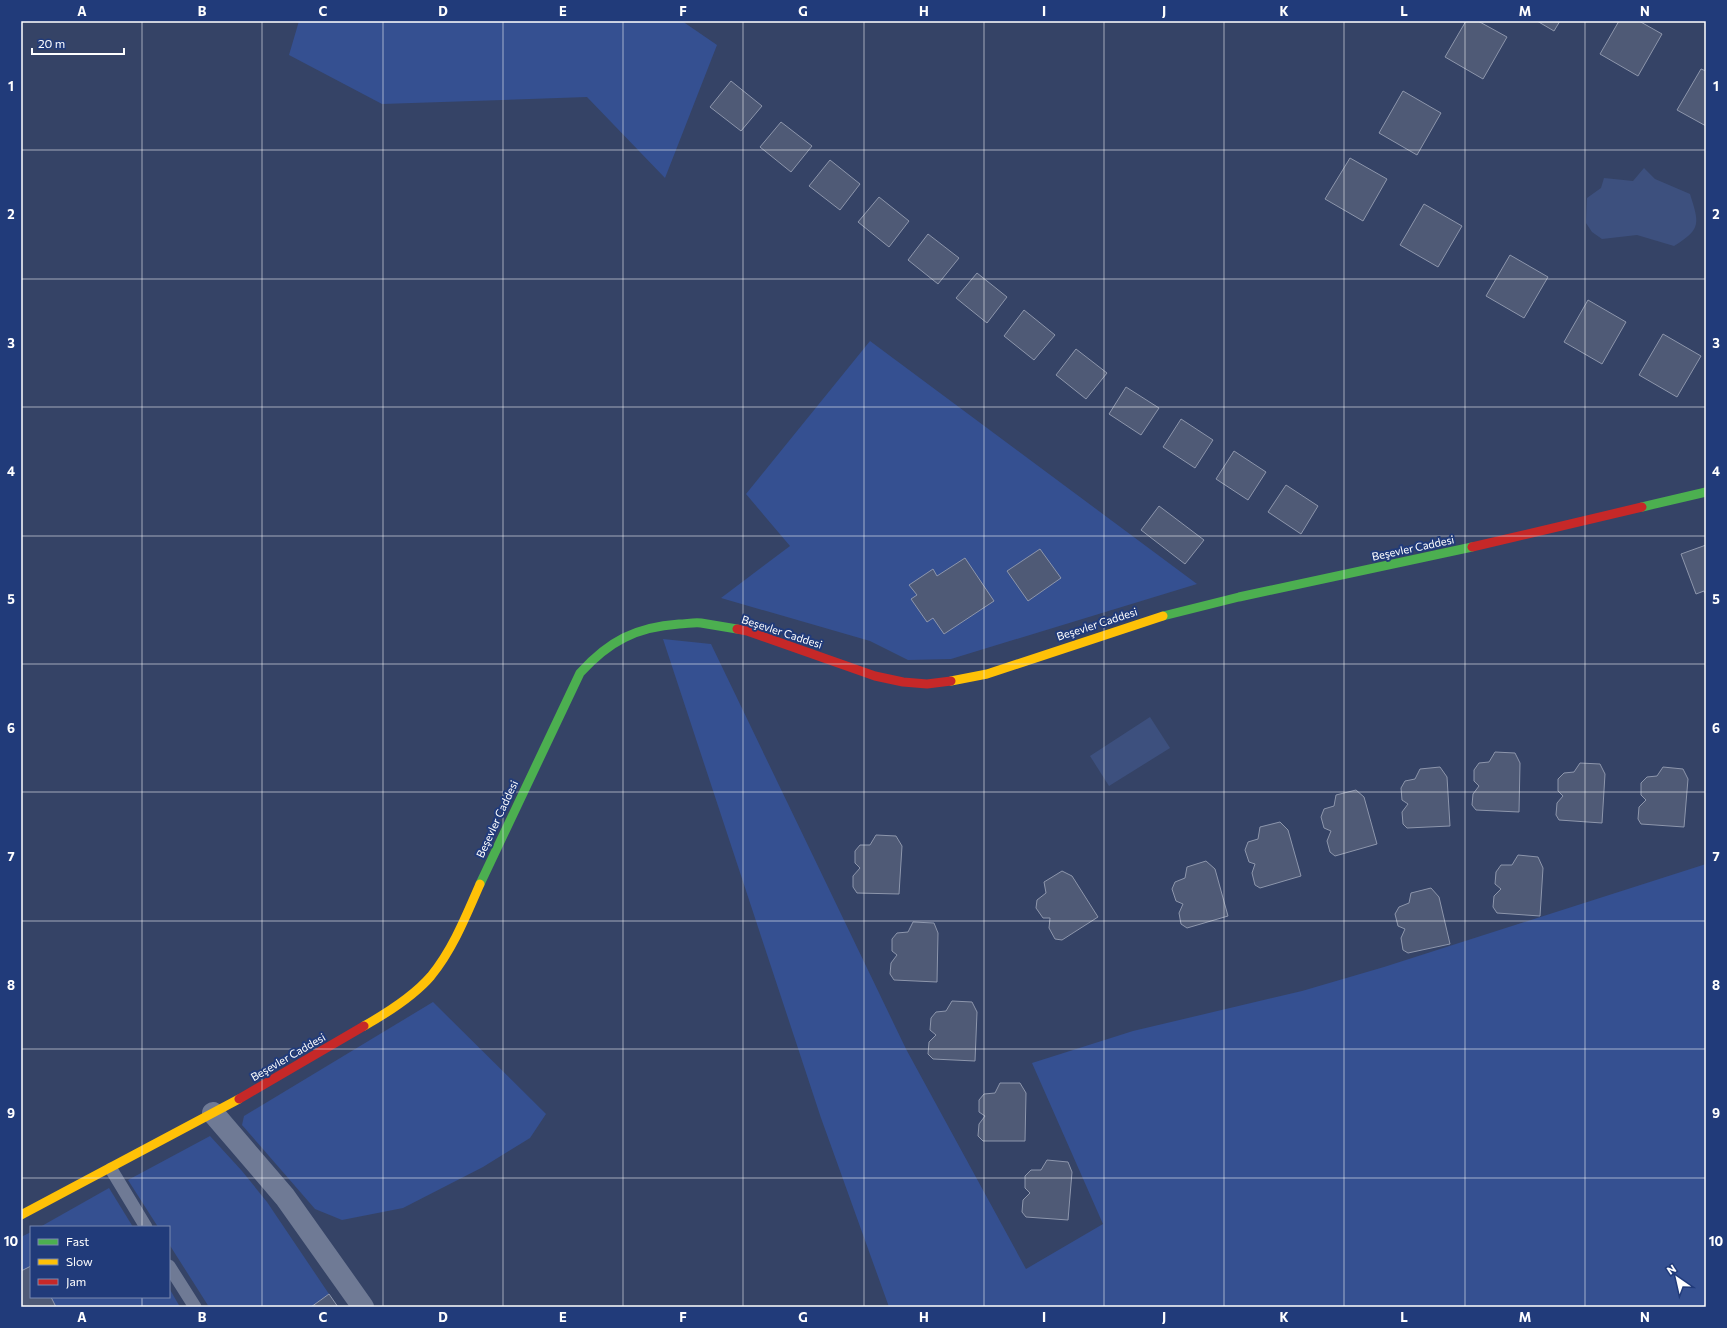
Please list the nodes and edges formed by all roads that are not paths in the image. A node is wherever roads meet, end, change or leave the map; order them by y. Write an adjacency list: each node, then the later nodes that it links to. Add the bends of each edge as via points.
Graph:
1 (1706, 492): 2 (street, Beşevler Caddesi, via 1453,552 1168,614 987,674 955,681 927,684 874,676 747,631 706,624 668,624 640,630 613,643 595,656 580,673 451,947 430,977 403,1001 370,1024)
2 (214, 1113): 3 (street, Beşevler Caddesi); 8 (street, via 285,1197)
3 (111, 1169): 4 (street, Beşevler Caddesi); 5 (lane)
4 (21, 1215)
5 (145, 1226)
6 (170, 1268): 7 (lane)
7 (195, 1307)
8 (363, 1307)

